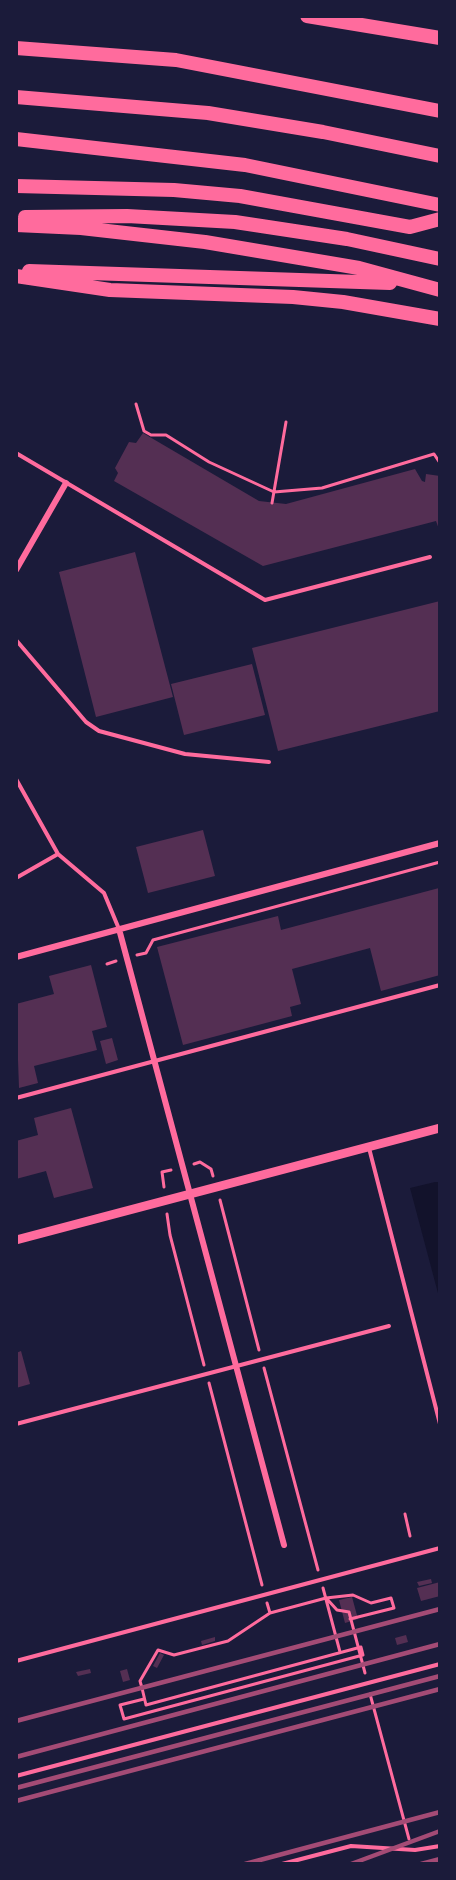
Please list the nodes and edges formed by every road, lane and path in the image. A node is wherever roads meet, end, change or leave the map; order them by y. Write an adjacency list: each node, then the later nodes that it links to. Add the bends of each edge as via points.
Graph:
1 (307, 16): 2 (highway)
2 (440, 38)
3 (16, 48): 5 (highway, via 176,60)
4 (16, 97): 7 (highway, via 208,113)
5 (440, 111)
6 (16, 139): 9 (highway, via 245,165)
7 (440, 156)
8 (16, 186): 11 (highway, via 174,190 240,196 410,226)
9 (440, 205)
10 (16, 218): 13 (highway, via 127,216 235,222 347,239)
11 (440, 219)
12 (16, 225): 16 (highway, via 205,242 359,268)
13 (440, 259)
14 (16, 271): 16 (highway)
15 (16, 276): 18 (highway, via 110,290 343,302)
16 (410, 284): 17 (highway)
17 (440, 290)
18 (440, 319)
19 (136, 404): 24 (path, via 144,431 166,435 209,462)
20 (286, 423): 24 (path)
21 (16, 453): 23 (lane)
22 (440, 463): 24 (path, via 434,453 322,488)
23 (66, 483): 26 (lane, via 265,600); 27 (street)
24 (274, 492): 25 (path)
25 (272, 503)
26 (430, 557)
27 (16, 570)
28 (16, 640): 29 (lane, via 86,722 99,731 185,754)
29 (269, 762)
30 (16, 779): 32 (lane)
31 (440, 843): 35 (street)
32 (58, 854): 34 (lane); 35 (lane, via 104,893)
33 (440, 862): 36 (path, via 153,940)
34 (16, 878)
35 (119, 929): 37 (street); 39 (street)
36 (146, 953)
37 (16, 957)
38 (440, 985): 39 (lane)
39 (154, 1062): 40 (lane); 45 (street)
40 (16, 1098)
41 (440, 1128): 42 (street)
42 (368, 1147): 44 (street); 53 (lane)
43 (200, 1162): 44 (path, via 211,1168)
44 (216, 1187): 45 (street); 49 (path)
45 (190, 1194): 46 (street); 50 (street)
46 (165, 1200): 47 (street); 51 (path, via 170,1235)
47 (16, 1240)
48 (389, 1326): 49 (lane)
49 (262, 1359): 50 (lane); 58 (path)
50 (236, 1366): 51 (lane); 56 (street)
51 (207, 1374): 52 (lane); 59 (path)
52 (16, 1424)
53 (440, 1424)
54 (405, 1514): 55 (path)
55 (410, 1536)
56 (284, 1545)
57 (440, 1548): 58 (lane)
58 (321, 1581): 59 (lane); 60 (path)
59 (265, 1595): 61 (path); 64 (lane)
60 (326, 1598): 61 (path); 62 (path, via 338,1610 348,1612); 62 (path, via 353,1595 370,1603 391,1598 394,1608); 63 (path)
61 (270, 1613): 71 (path, via 228,1641 174,1655 158,1650 140,1681)
62 (350, 1619): 68 (path)
63 (340, 1652): 65 (path); 67 (path, via 361,1647 363,1655)
64 (16, 1661)
65 (299, 1664): 67 (path); 70 (path)
66 (440, 1664): 73 (lane)
67 (301, 1671): 72 (path)
68 (365, 1674)
69 (368, 1686): 74 (path)
70 (195, 1691): 71 (path, via 146,1705); 72 (path)
71 (144, 1699): 72 (path, via 120,1706 124,1719)
72 (197, 1699)
73 (16, 1776)
74 (409, 1841)
75 (440, 1846): 76 (lane, via 415,1850 351,1846)
76 (282, 1863)

